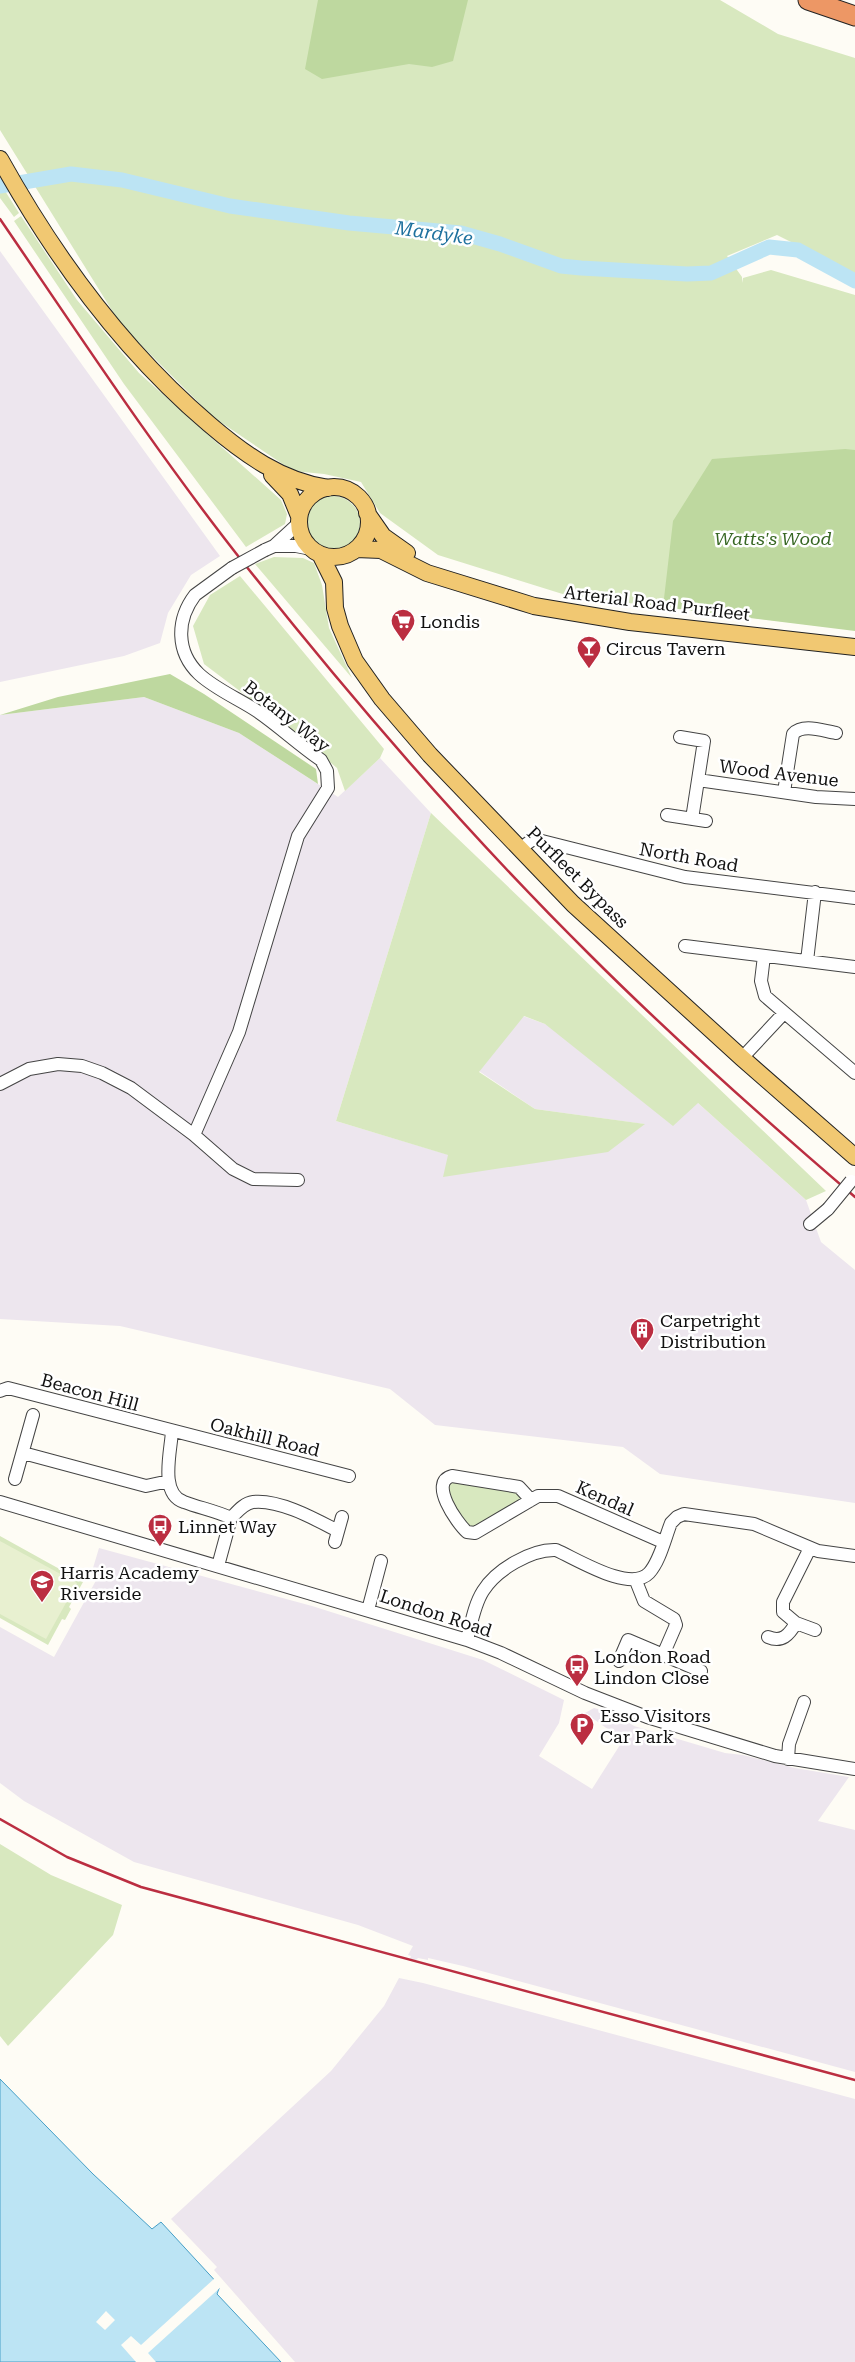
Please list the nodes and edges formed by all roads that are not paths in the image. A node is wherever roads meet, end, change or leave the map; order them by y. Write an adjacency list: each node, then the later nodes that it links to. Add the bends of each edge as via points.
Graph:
1 (808, 0): 2 (highway)
2 (855, 16)
3 (1, 162): 4 (main road, via 63,260 126,344 191,409)
4 (258, 461): 5 (main road, via 290,479); 7 (main road, via 290,494)
5 (328, 488): 6 (main road, via 348,490 363,503); 7 (main road, via 306,501)
6 (367, 513): 9 (main road, via 367,532); 12 (main road, Arterial Road Purfleet, via 376,528 396,546)
7 (299, 520): 8 (street, Botany Way); 10 (main road, via 300,533)
8 (269, 548): 10 (street, Botany Way, via 296,546); 33 (street, Botany Way, bridge, via 232,568 194,595 185,610 181,643 200,675 259,712 321,760 327,771 328,788 298,836 239,1032)
9 (353, 551): 10 (main road, via 329,557); 11 (main road); 12 (main road, Arterial Road Purfleet, via 381,550 427,573)
10 (315, 552): 11 (main road, Purfleet Bypass)
11 (334, 582): 22 (main road, Purfleet Bypass, via 340,626 367,679 430,755)
12 (458, 582): 13 (main road, Arterial Road Purfleet, via 534,606 580,614)
13 (855, 647)
14 (836, 733): 17 (street, via 806,728 793,734)
15 (680, 737): 16 (street, Wood Avenue, via 704,741)
16 (698, 780): 17 (street, Wood Avenue); 20 (street, Wood Avenue)
17 (784, 792): 18 (street, Wood Avenue)
18 (855, 798)
19 (667, 815): 20 (street)
20 (692, 819): 21 (street)
21 (706, 821)
22 (521, 848): 23 (street, North Road, via 532,840 538,840 685,877); 30 (main road, Purfleet Bypass, via 573,904)
23 (815, 892): 24 (street, North Road); 27 (street)
24 (855, 898)
25 (685, 946): 26 (street)
26 (764, 956): 27 (street); 29 (street, via 761,981 765,996)
27 (807, 961): 28 (street)
28 (855, 967)
29 (784, 1013): 30 (street); 31 (street)
30 (742, 1058): 34 (main road, Purfleet Bypass)
31 (855, 1073)
32 (0, 1084): 33 (street, via 29,1069 58,1064 82,1066 102,1072 131,1088)
33 (194, 1134): 36 (street, via 233,1168 253,1180)
34 (855, 1157)
35 (853, 1179): 37 (street, bridge, via 828,1209)
36 (298, 1180)
37 (810, 1224)
38 (0, 1391): 40 (street, Beacon Hill, via 8,1388)
39 (33, 1415): 41 (street)
40 (172, 1431): 42 (street, Oakhill Road); 44 (street)
41 (23, 1453): 43 (street); 44 (street, via 146,1486)
42 (349, 1476)
43 (15, 1479)
44 (169, 1481): 48 (street, via 172,1493 181,1502)
45 (531, 1500): 45 (street, Kendal, via 482,1530 466,1532 446,1501 442,1485 452,1476 519,1487); 49 (street, Kendal, via 543,1495 558,1496)
46 (0, 1502): 53 (street, London Road)
47 (342, 1517): 48 (street, via 336,1536 298,1511 266,1503 252,1502)
48 (231, 1518): 53 (street)
49 (663, 1542): 50 (street, via 671,1523 684,1514 759,1525); 54 (street, via 650,1572)
50 (810, 1548): 51 (street); 56 (street, via 783,1602 783,1612)
51 (855, 1556)
52 (381, 1561): 55 (street)
53 (218, 1566): 55 (street, London Road)
54 (636, 1581): 59 (street, via 627,1581 556,1550 538,1552 510,1566 482,1592); 60 (street, via 644,1601 674,1619 676,1624)
55 (368, 1610): 59 (street, London Road)
56 (796, 1623): 57 (street); 58 (street, via 788,1636 775,1640)
57 (814, 1630)
58 (768, 1637)
59 (467, 1640): 64 (street, London Road, via 603,1701 712,1738)
60 (664, 1655): 61 (street, via 628,1640); 62 (street)
61 (619, 1661)
62 (701, 1671)
63 (804, 1702): 64 (street, via 789,1744)
64 (788, 1759): 65 (street, London Road)
65 (855, 1769)

